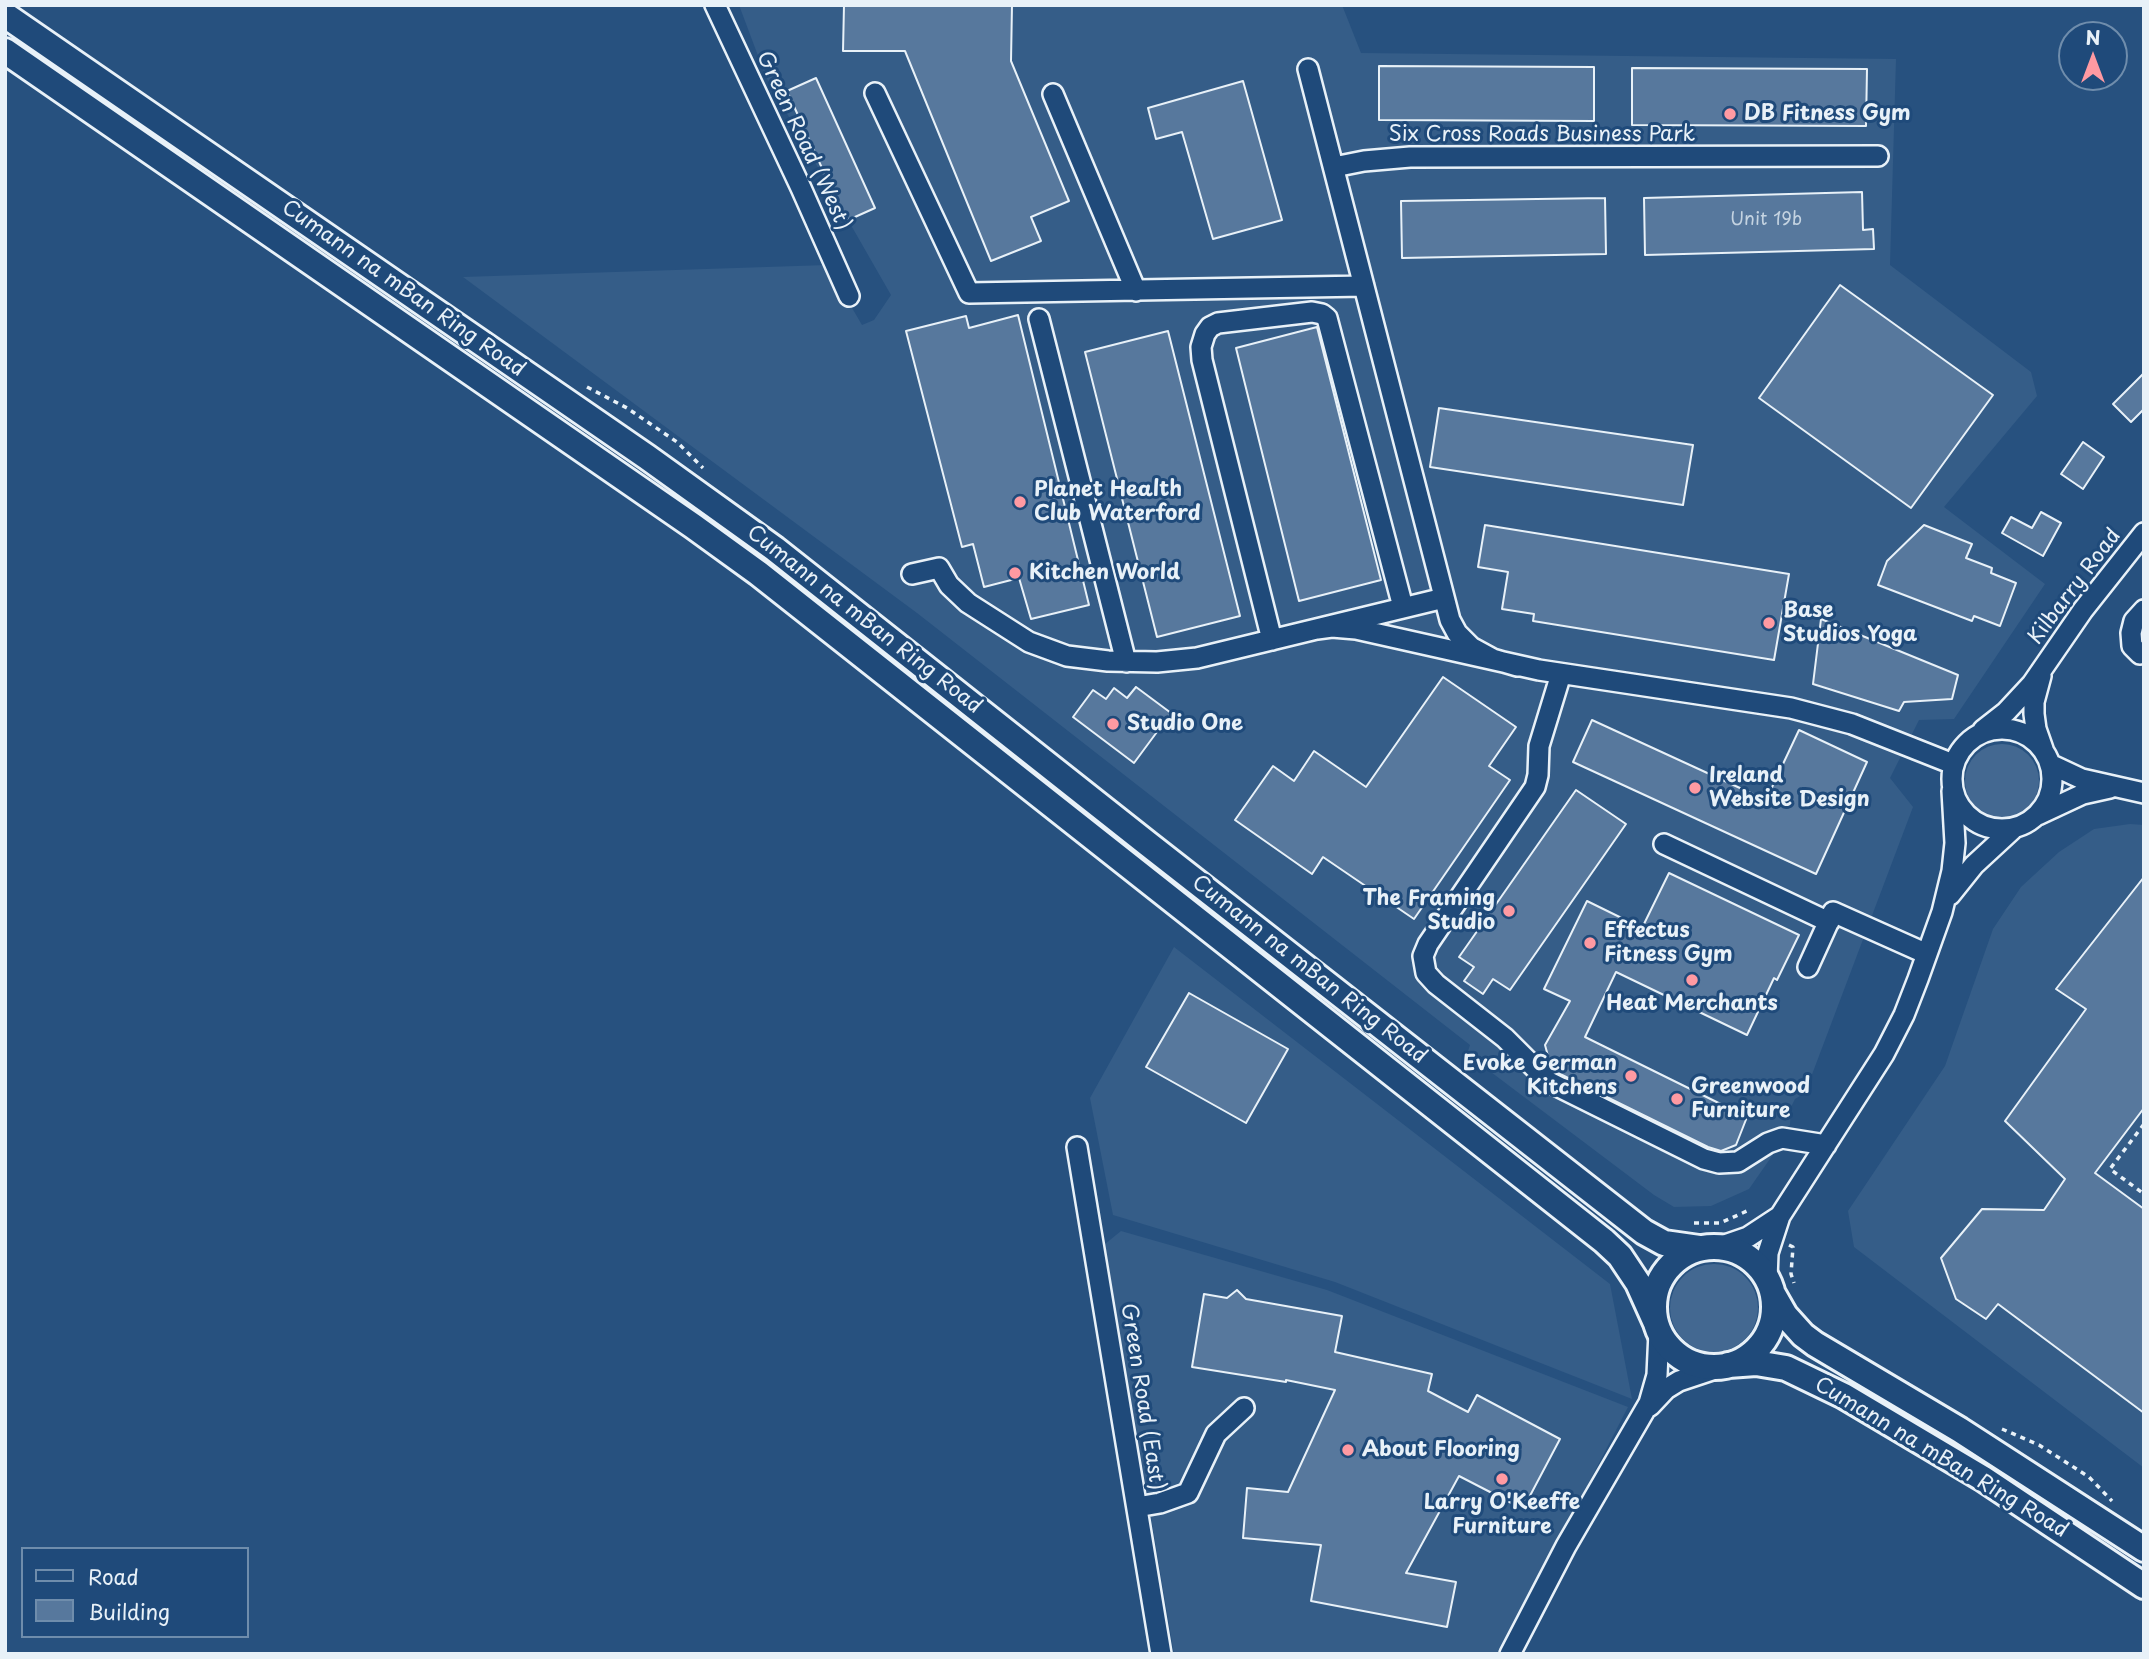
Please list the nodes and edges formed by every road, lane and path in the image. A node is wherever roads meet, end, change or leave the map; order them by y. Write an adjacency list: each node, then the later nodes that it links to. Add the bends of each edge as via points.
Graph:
1 (715, 5): 11 (street, Green Road (West))
2 (5, 15): 43 (main road, Cumann na mBan Ring Road, via 775,549 1644,1232 1664,1243)
3 (5, 51): 45 (main road, Cumann na mBan Ring Road, via 758,573 1604,1241 1638,1283)
4 (1308, 69): 8 (street)
5 (875, 93): 10 (street, via 969,293)
6 (1053, 94): 10 (street)
7 (1878, 156): 8 (street, Six Cross Roads Business Park, via 1410,157)
8 (1334, 167): 9 (street)
9 (1364, 286): 10 (street); 15 (street)
10 (1136, 290)
11 (849, 296)
12 (1039, 319): 21 (street)
13 (2144, 533): 23 (street, Kilbarry Road)
14 (912, 574): 21 (street, via 939,568 960,597 1029,642 1067,656)
15 (1444, 598): 16 (street); 22 (street, via 1452,625 1465,641 1493,659)
16 (1403, 607): 18 (street); 19 (street, via 1329,320 1312,312 1218,323 1205,334 1202,360)
17 (2144, 610): 20 (street, via 2131,633 2132,646)
18 (1317, 629): 19 (street); 22 (street, via 1332,626 1366,631)
19 (1272, 640): 21 (street, via 1197,657)
20 (2140, 654)
21 (1126, 662)
22 (1517, 666): 24 (street)
23 (2043, 669): 25 (street, Kilbarry Road, via 2006,712); 26 (street, Kilbarry Road, via 2034,715)
24 (1562, 674): 27 (street, via 1802,710 1852,724); 39 (street, via 1539,746 1535,787 1428,944 1423,962 1426,973 1506,1038 1549,1082 1704,1159 1738,1162 1782,1138)
25 (1974, 737): 26 (street, via 1986,731 2012,730 2036,741); 27 (street)
26 (2047, 757): 28 (street, via 2082,779); 31 (street, via 2053,777 2051,791)
27 (1953, 764): 29 (street)
28 (2122, 789): 30 (street); 31 (street, via 2083,794)
29 (1952, 791): 32 (street, via 1969,818 1997,830); 34 (street, via 1954,856)
30 (2144, 793)
31 (2038, 815): 32 (street)
32 (2013, 829): 34 (street, via 1961,880)
33 (1664, 844): 35 (street)
34 (1941, 912): 36 (street)
35 (1829, 922): 36 (street, via 1833,912); 37 (street)
36 (1927, 954): 39 (street, via 1895,1035)
37 (1808, 967)
38 (2144, 1124): 41 (path, via 2110,1169)
39 (1826, 1145): 42 (street)
40 (1077, 1147): 49 (street, Green Road (East))
41 (2144, 1194)
42 (1780, 1216): 43 (street, via 1748,1237); 44 (street, via 1768,1253)
43 (1709, 1248): 44 (main road, via 1739,1252); 45 (main road, via 1689,1252 1659,1281 1654,1301)
44 (1770, 1286): 46 (main road, via 1773,1316 1766,1337 1751,1354); 50 (main road, Cumann na mBan Ring Road, via 1785,1315 1815,1344 1960,1430)
45 (1658, 1327): 46 (main road, via 1672,1350 1689,1362); 48 (street, via 1657,1375)
46 (1724, 1366): 48 (street, via 1679,1381); 51 (main road, Cumann na mBan Ring Road, via 1756,1363 1786,1368 1844,1396 1982,1478)
47 (1244, 1408): 49 (street, via 1216,1434 1188,1493)
48 (1643, 1414): 53 (street)
49 (1137, 1507): 52 (street, Green Road (East))
50 (2144, 1549)
51 (2144, 1586)
52 (1161, 1654)
53 (1510, 1654)

